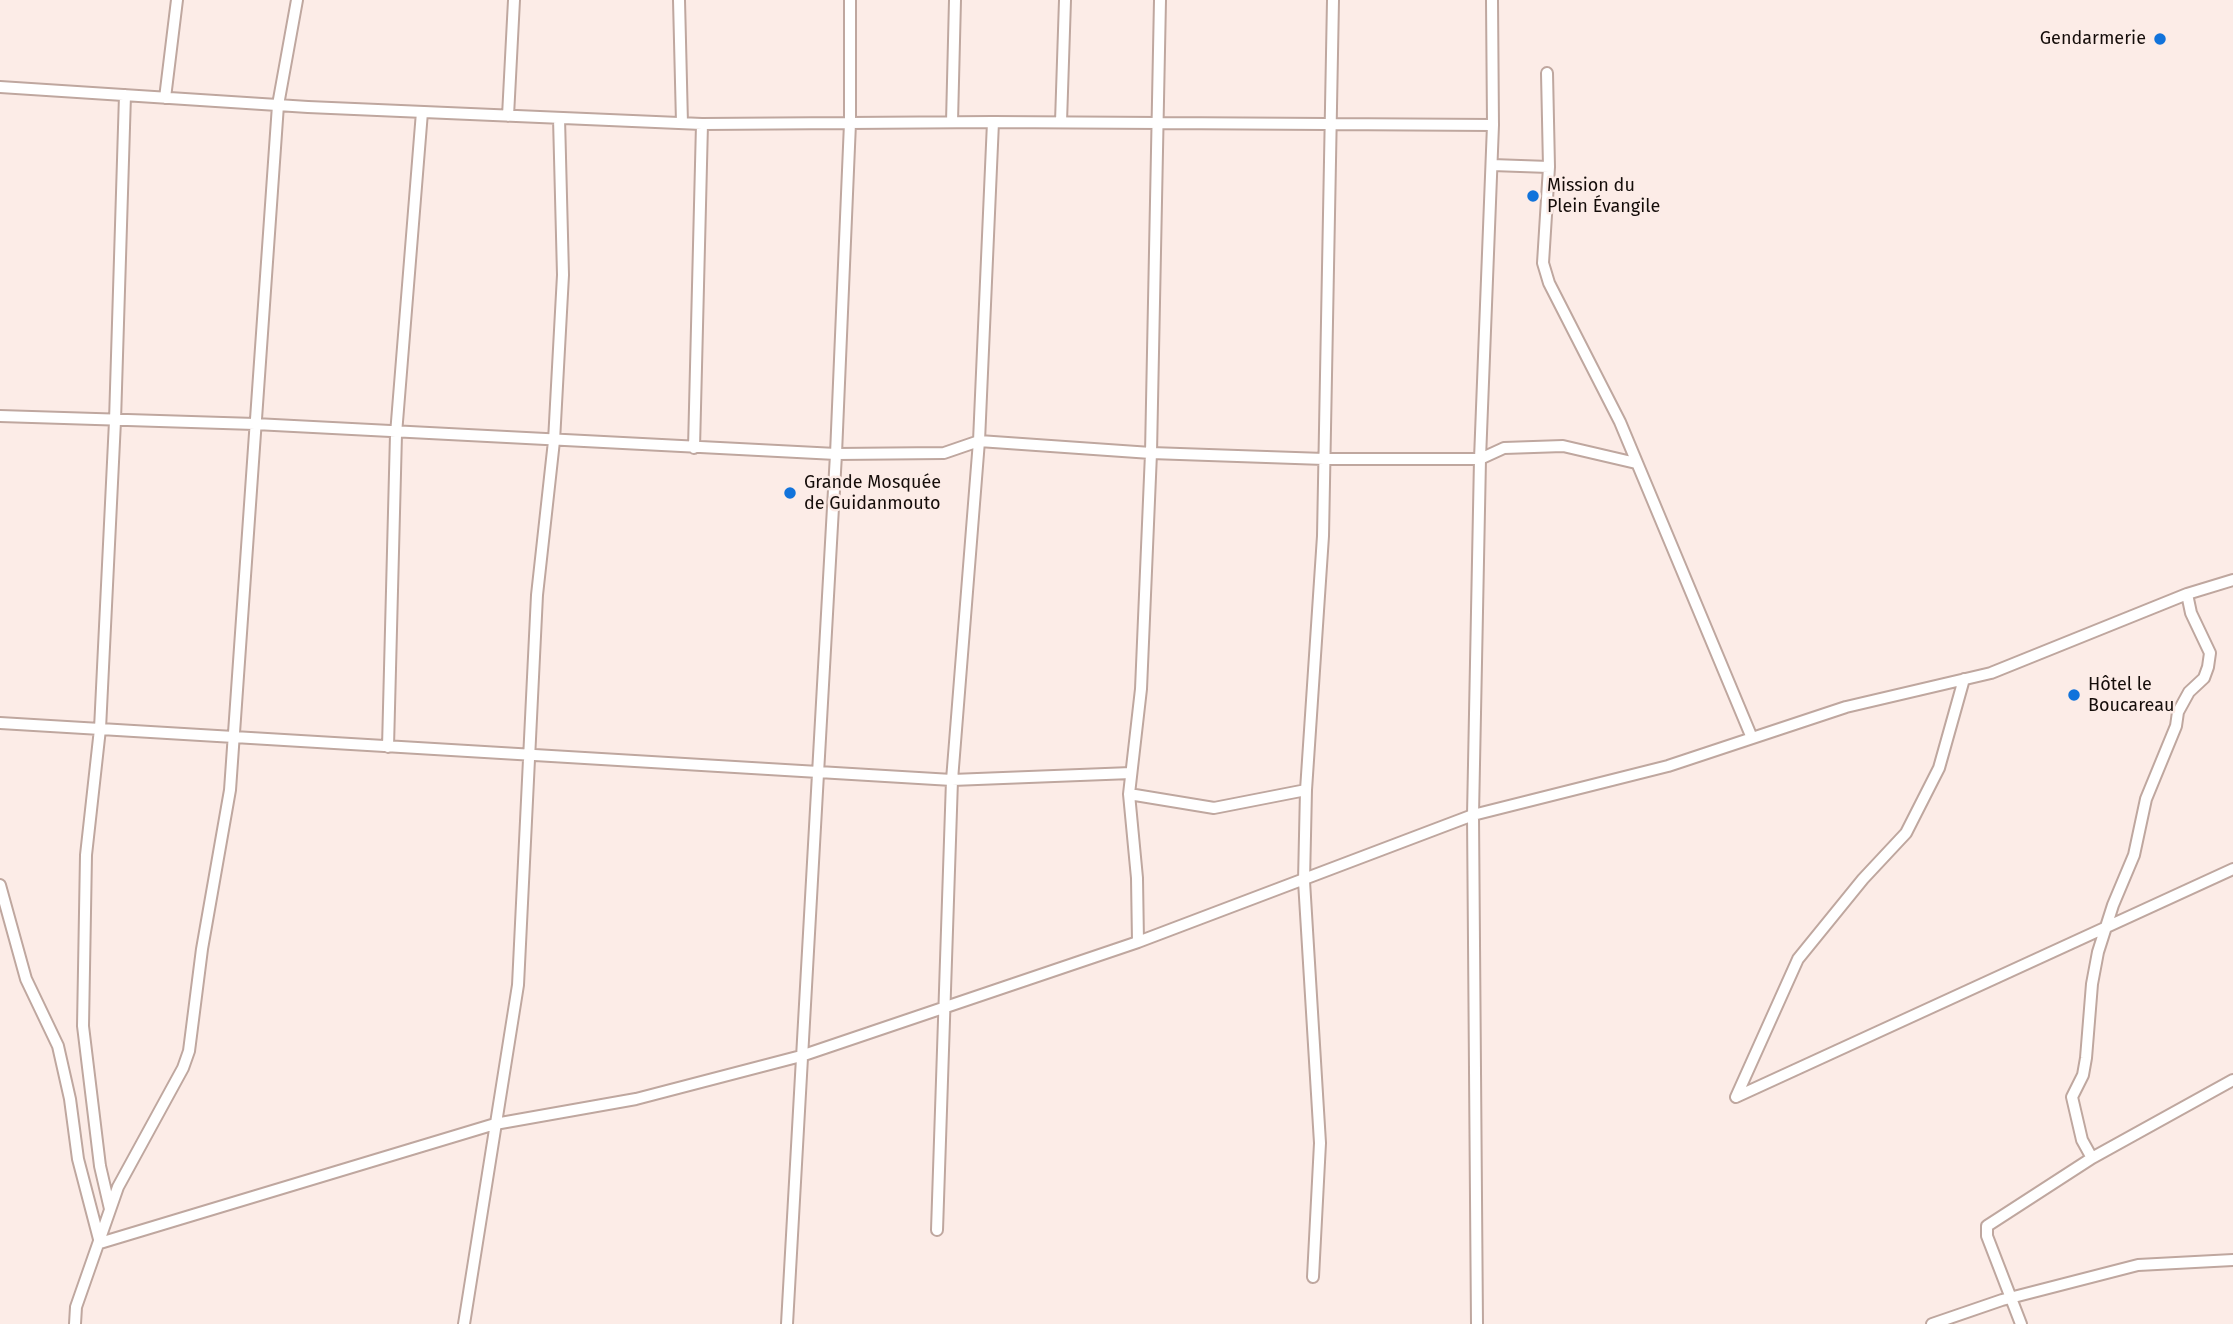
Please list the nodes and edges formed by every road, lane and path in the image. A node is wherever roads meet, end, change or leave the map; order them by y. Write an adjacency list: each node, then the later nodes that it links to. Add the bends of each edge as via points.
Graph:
1 (177, 0): 14 (street)
2 (297, 0): 15 (street)
3 (513, 0): 17 (street)
4 (679, 0): 22 (street)
5 (850, 0): 23 (street)
6 (955, 0): 20 (street)
7 (1065, 0): 21 (street)
8 (1160, 0): 24 (street)
9 (1333, 0): 26 (street)
10 (1492, 0): 27 (street)
11 (1548, 73): 29 (street)
12 (0, 87): 13 (street)
13 (125, 95): 14 (street); 31 (street)
14 (165, 98): 15 (street)
15 (278, 105): 16 (street); 32 (street)
16 (422, 112): 17 (street); 33 (street)
17 (508, 116): 18 (street)
18 (559, 118): 22 (street); 34 (street, via 563,275)
19 (993, 121): 20 (street); 21 (street); 35 (street)
20 (952, 122): 23 (street)
21 (1061, 122): 24 (street)
22 (682, 123): 25 (street)
23 (850, 123): 25 (street); 38 (street)
24 (1158, 123): 26 (street); 37 (street)
25 (702, 124): 36 (street)
26 (1331, 124): 27 (street); 39 (street)
27 (1493, 125): 28 (street)
28 (1492, 165): 29 (street); 40 (street)
29 (1549, 167): 41 (street, via 1543,263)
30 (0, 416): 31 (street)
31 (115, 421): 32 (street); 46 (street)
32 (255, 424): 33 (street); 48 (street)
33 (396, 434): 34 (street); 49 (street)
34 (554, 441): 36 (street); 50 (street, via 537,595)
35 (979, 441): 37 (street); 38 (street, via 944,453); 53 (street)
36 (694, 448): 38 (street)
37 (1151, 453): 39 (street); 52 (street, via 1141,689)
38 (836, 454): 51 (street)
39 (1324, 459): 40 (street); 54 (street)
40 (1480, 459): 41 (street, via 1504,448 1563,446); 56 (street)
41 (1636, 463): 47 (street)
42 (2233, 580): 43 (street)
43 (2187, 594): 44 (street, via 1991,673); 60 (street, via 2210,653 2208,667 2178,712 2146,799 2134,855)
44 (1964, 679): 47 (street, via 1846,706); 60 (street, via 1939,768 1906,833 1798,959 1736,1097)
45 (0, 723): 46 (street)
46 (100, 729): 48 (street); 67 (street, via 86,855 83,1026 100,1166)
47 (1752, 738): 56 (street, via 1668,766)
48 (235, 739): 49 (street); 67 (street, via 189,1051)
49 (388, 747): 50 (street)
50 (530, 755): 51 (street); 65 (street, via 518,985)
51 (819, 772): 53 (street); 63 (street)
52 (1131, 773): 53 (street); 55 (street)
53 (951, 780): 62 (street)
54 (1306, 790): 55 (street, via 1214,808); 58 (street)
55 (1129, 793): 61 (street)
56 (1474, 815): 58 (street); 76 (street)
57 (2233, 869): 60 (street)
58 (1304, 881): 61 (street); 71 (street, via 1320,1143)
59 (0, 884): 69 (street, via 26,979 58,1046 78,1159)
60 (2104, 930): 66 (street, via 2092,985 2087,1058 2072,1097 2082,1140)
61 (1138, 942): 62 (street)
62 (946, 1006): 63 (street); 68 (street)
63 (801, 1056): 65 (street, via 636,1100); 75 (street)
64 (2233, 1080): 66 (street)
65 (495, 1124): 69 (street); 74 (street)
66 (2092, 1158): 72 (street, via 1987,1226)
67 (110, 1209): 69 (street)
68 (937, 1230)
69 (100, 1243): 73 (street, via 76,1307)
70 (2233, 1260): 72 (street, via 2138,1265)
71 (1313, 1278)
72 (2012, 1298): 77 (street); 78 (street)
73 (75, 1324)
74 (464, 1324)
75 (787, 1324)
76 (1477, 1324)
77 (1932, 1324)
78 (2021, 1324)

